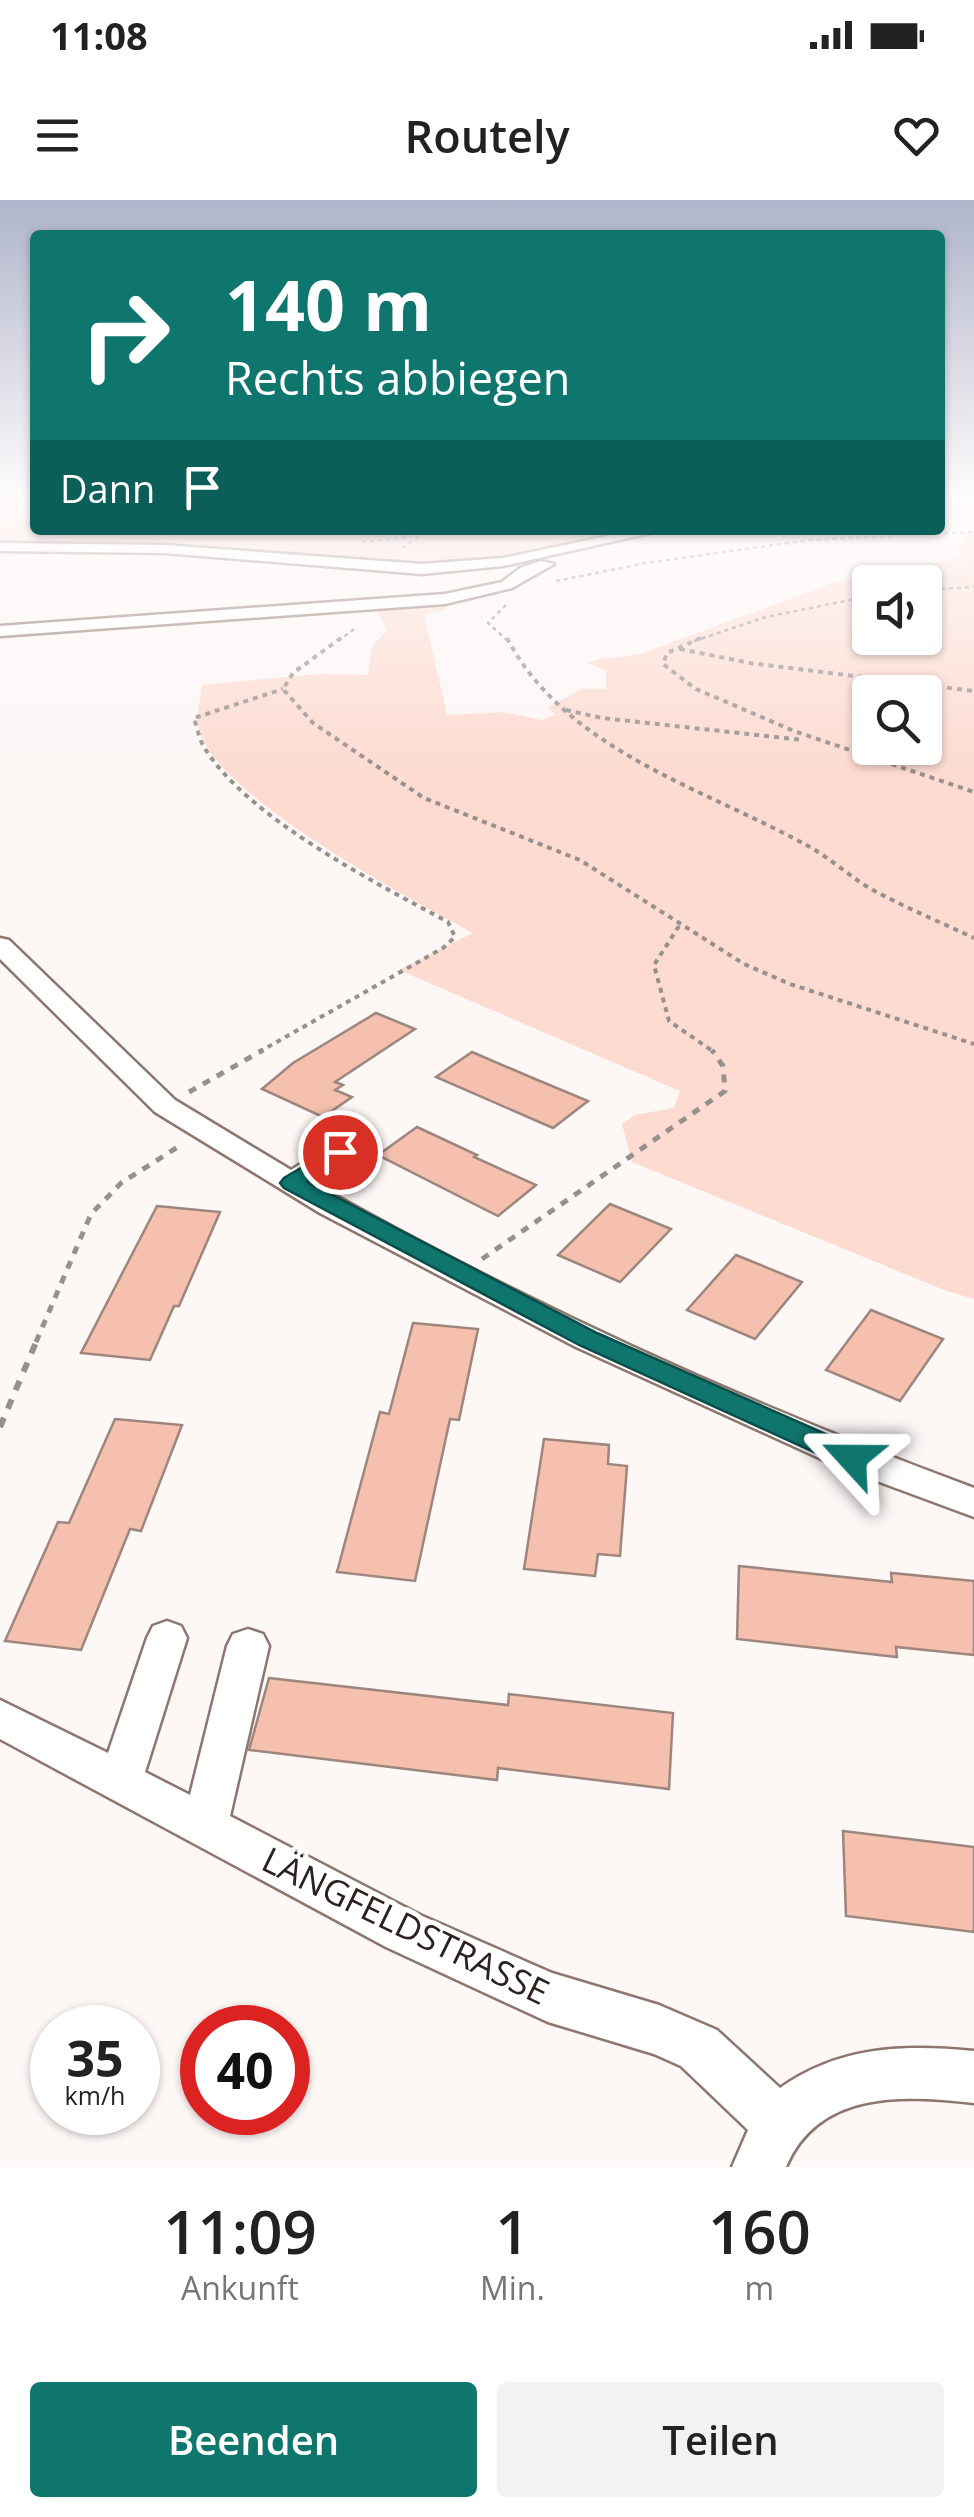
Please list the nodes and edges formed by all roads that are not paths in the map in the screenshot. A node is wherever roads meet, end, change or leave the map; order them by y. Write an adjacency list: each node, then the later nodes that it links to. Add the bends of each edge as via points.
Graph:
1 (496, 587): 2 (street, via 470,596 382,605)
2 (0, 631)
3 (0, 945): 5 (street, via 165,1106)
4 (340, 1152): 5 (street)
5 (292, 1183): 6 (street, via 688,1386)
6 (974, 1503)
7 (166, 1638): 10 (street)
8 (248, 1646): 11 (street)
9 (0, 1718): 10 (street, LÄNGFELDSTRASSE)
10 (121, 1779): 11 (street, LÄNGFELDSTRASSE)
11 (205, 1824): 13 (street, LÄNGFELDSTRASSE, via 422,1940 548,1996 699,2048)
12 (974, 2076): 13 (street, LÄNGFELDSTRASSE, via 930,2071 852,2078 798,2103)
13 (769, 2144)

